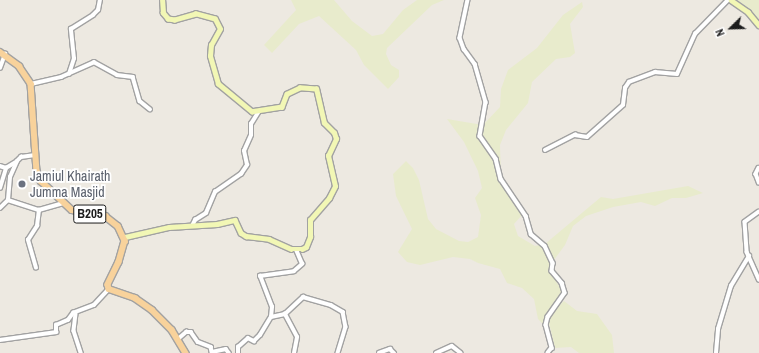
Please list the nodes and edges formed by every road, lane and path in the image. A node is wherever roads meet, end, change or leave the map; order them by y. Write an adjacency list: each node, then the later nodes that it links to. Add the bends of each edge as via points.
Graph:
1 (100, 0): 9 (street, via 98,10 93,15 71,28 74,59)
2 (162, 0): 12 (street, via 163,13 168,19 175,20 196,14 215,19 220,29 211,45 210,56 218,84 245,108 252,112)
3 (468, 0): 48 (street, via 460,38 464,49 475,64 486,102 480,136 496,159 501,180 526,216 531,234 545,246 553,264 552,271 562,283 565,293 548,317 546,325 552,346)
4 (728, 0): 13 (street, via 695,34 677,74 655,72 630,82 625,88 623,105 587,137 575,135)
5 (731, 0): 6 (street, via 748,12)
6 (759, 25)
7 (3, 53): 8 (street); 10 (main road, via 19,66)
8 (0, 68)
9 (69, 74): 10 (street); 11 (street, via 91,62 117,75 131,76 140,101)
10 (31, 84): 14 (main road, B205)
11 (150, 109)
12 (259, 111): 26 (street, via 251,124 251,136 244,151 248,165 241,174 215,192 206,213 195,220); 28 (street, via 282,107 287,94 300,88 316,89 324,123 336,139 328,156 335,186 329,198 310,220 310,237 306,247)
13 (545, 150)
14 (35, 155): 15 (street, via 21,157); 22 (main road, B205, via 41,181)
15 (16, 161): 17 (street); 21 (street, via 10,177)
16 (0, 166): 17 (street)
17 (6, 168): 20 (street)
18 (759, 168): 19 (street, via 756,174)
19 (759, 182)
20 (0, 188)
21 (8, 200): 23 (street); 24 (street)
22 (62, 203): 24 (street); 27 (main road, B205, via 78,212 105,216 115,222)
23 (0, 208)
24 (39, 210): 30 (street, via 37,226 28,240)
25 (759, 212): 29 (street, via 745,222)
26 (192, 226): 27 (street, via 169,227); 28 (street, via 234,220 241,233 246,236 269,239)
27 (125, 237): 32 (main road, via 119,262 108,285)
28 (296, 250): 35 (street, via 302,264 294,271 260,276 272,307)
29 (749, 256): 31 (street); 49 (street, via 731,286 718,329)
30 (36, 268)
31 (759, 279)
32 (109, 289): 33 (street, via 94,305); 36 (main road, via 143,303)
33 (76, 314): 37 (street, via 56,325 56,332); 38 (street, via 74,331)
34 (285, 314): 35 (street); 42 (street, via 297,337); 43 (street, via 303,297 341,309 346,327)
35 (271, 317): 41 (street, via 260,335 254,340 248,338 238,347)
36 (178, 339): 39 (main road); 40 (street, via 186,332 191,332 198,342 211,347 212,352 226,349)
37 (0, 340)
38 (81, 353)
39 (186, 353)
40 (229, 353)
41 (238, 353)
42 (294, 353)
43 (338, 353)
44 (379, 353): 45 (street, via 390,349)
45 (394, 353)
46 (436, 353): 47 (street, via 452,346)
47 (461, 353)
48 (548, 353)
49 (716, 353)

